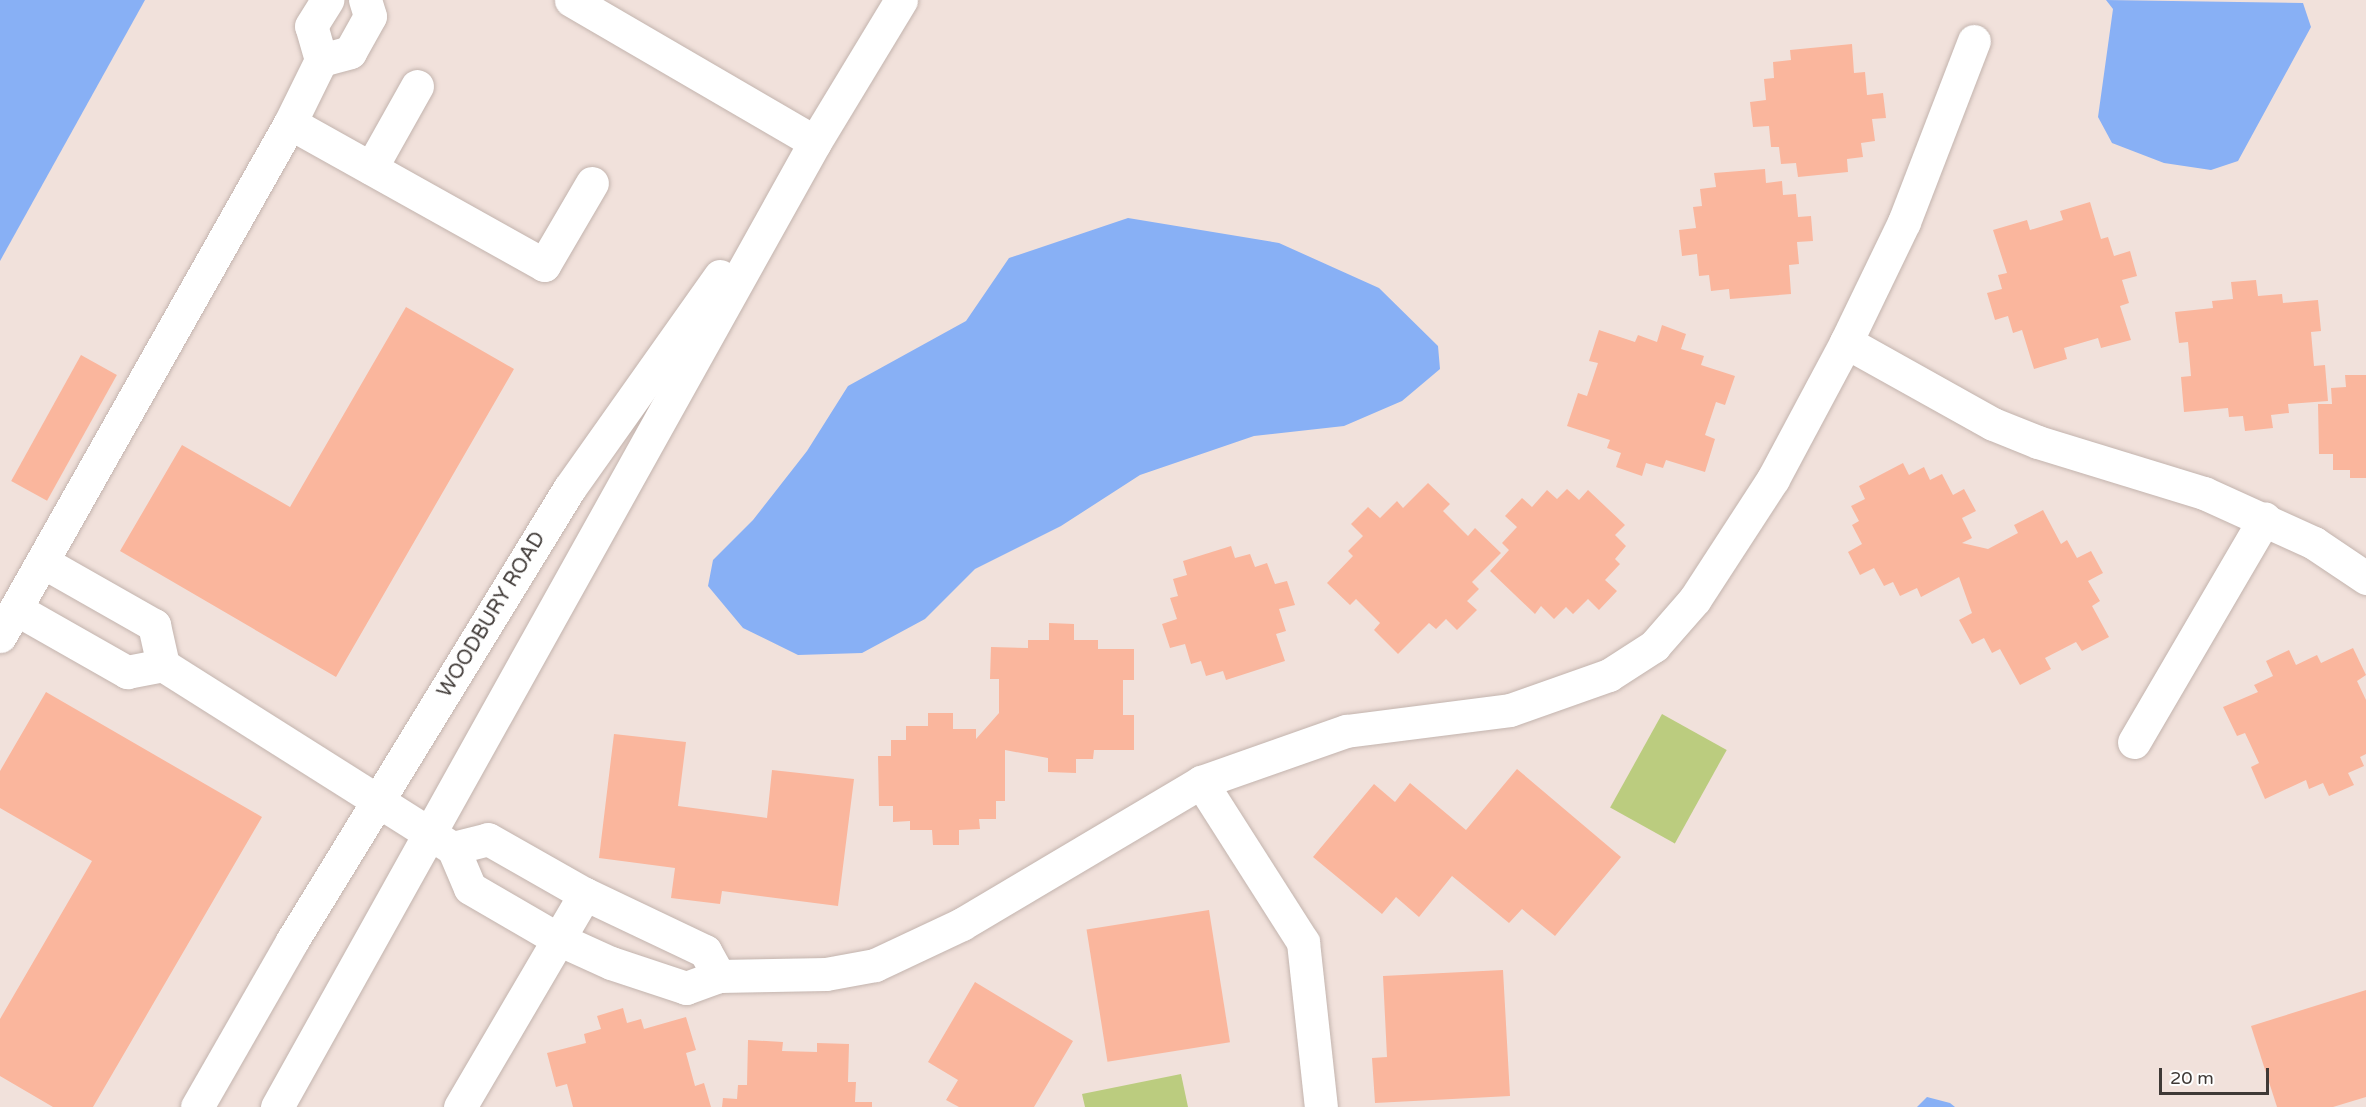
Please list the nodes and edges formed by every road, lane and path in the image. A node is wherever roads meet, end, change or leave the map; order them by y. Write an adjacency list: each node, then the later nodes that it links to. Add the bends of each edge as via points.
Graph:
1 (327, 0): 6 (street, via 311,26)
2 (365, 0): 6 (street, via 370,16 350,52)
3 (571, 0): 9 (street)
4 (901, 0): 9 (street, WOODBURY ROAD)
5 (1974, 41): 12 (street, via 1904,222)
6 (321, 60): 8 (street)
7 (417, 86): 10 (street)
8 (290, 123): 10 (street); 14 (street)
9 (815, 142): 20 (street, WOODBURY ROAD, via 569,489); 21 (street, WOODBURY ROAD)
10 (371, 168): 11 (street, via 544,265)
11 (592, 183)
12 (1846, 342): 13 (street, via 2015,433 2204,493); 19 (street, via 1773,479 1695,599 1654,645 1632,662 1609,675 1510,710 1346,731)
13 (2265, 518): 15 (street, via 2314,543); 18 (street)
14 (43, 562): 16 (street); 17 (street, via 154,625)
15 (2366, 578)
16 (8, 623): 17 (street, via 127,672)
17 (162, 665): 20 (street)
18 (2134, 742)
19 (1201, 782): 24 (street, via 962,924 875,965 826,974); 28 (street, via 1303,942)
20 (377, 803): 21 (street); 25 (street, WOODBURY ROAD)
21 (442, 842): 22 (street, via 488,838); 23 (street, via 470,888); 26 (street, WOODBURY ROAD)
22 (585, 894): 23 (street); 24 (street, via 705,951)
23 (558, 939): 24 (street, via 686,988); 27 (street)
24 (719, 976)
25 (197, 1107)
26 (277, 1107)
27 (460, 1107)
28 (1321, 1107)

